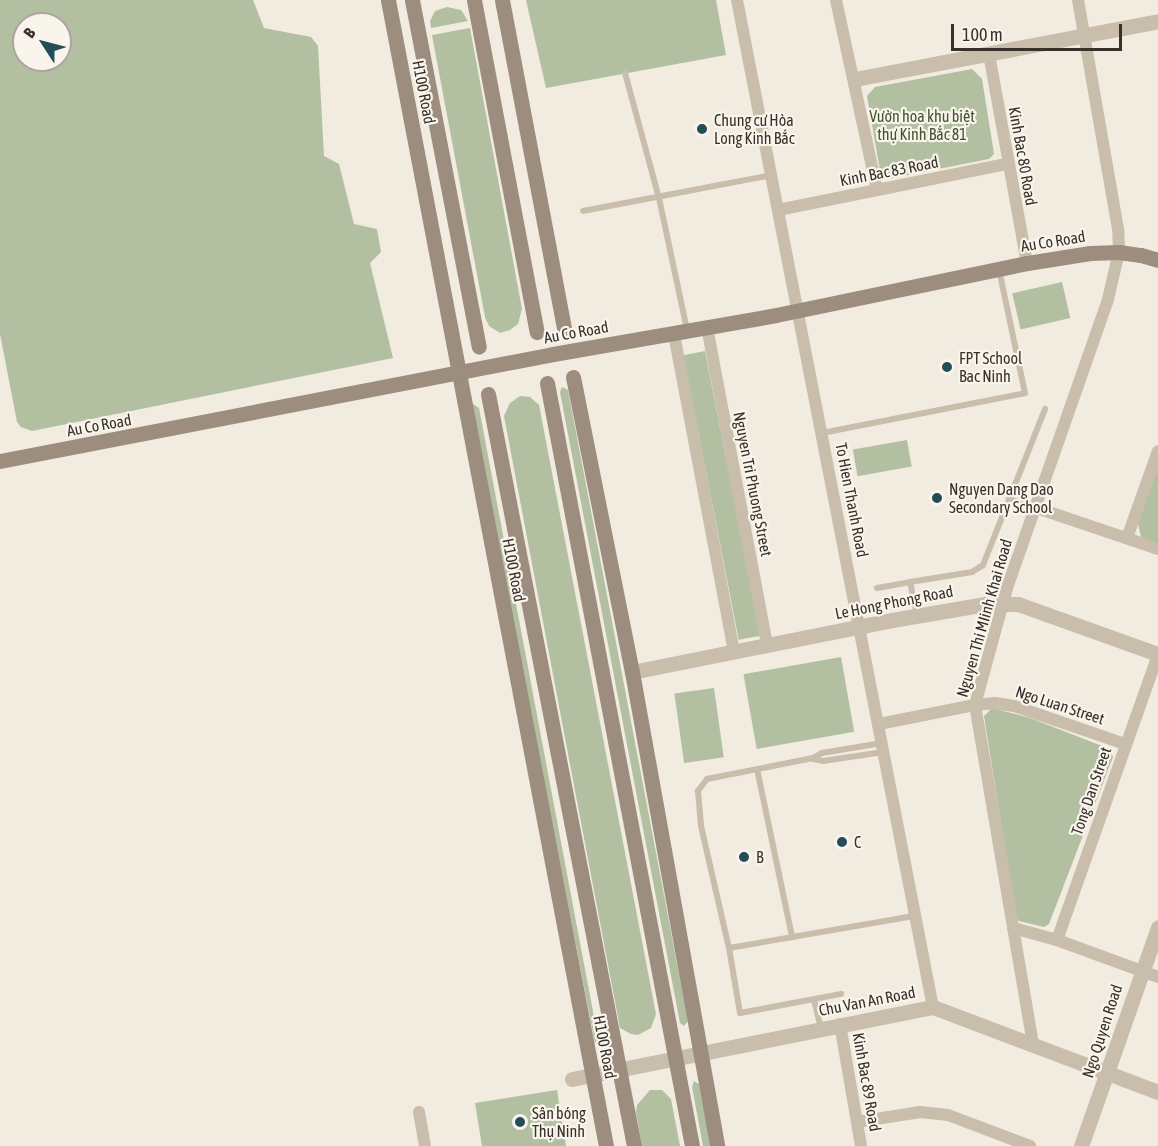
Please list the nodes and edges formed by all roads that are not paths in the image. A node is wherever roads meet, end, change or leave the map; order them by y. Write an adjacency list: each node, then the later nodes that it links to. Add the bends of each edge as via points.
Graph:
1 (388, 0): 29 (main road, H100 Road)
2 (412, 0): 28 (main road, H100 Road)
3 (474, 0): 26 (main road)
4 (502, 0): 25 (main road)
5 (737, 0): 14 (street, To Hien Thanh Road)
6 (836, 0): 12 (street)
7 (1078, 0): 9 (street, Nguyen Thi MIinh Khai Road)
8 (1158, 21): 9 (street)
9 (1084, 35): 10 (street); 19 (street, Nguyen Thi MIinh Khai Road)
10 (989, 54): 12 (street); 13 (street, Kinh Bac 80 Road)
11 (626, 73): 16 (lane)
12 (855, 79): 15 (street)
13 (1007, 164): 15 (street, Kinh Bac 83 Road); 21 (street, Kinh Bac 80 Road)
14 (771, 175): 16 (lane); 17 (street, To Hien Thanh Road)
15 (877, 190): 17 (street, Kinh Bac 83 Road)
16 (659, 198): 18 (lane); 27 (lane)
17 (778, 210): 23 (street, To Hien Thanh Road)
18 (583, 211)
19 (1119, 252): 20 (main road, Au Co Road); 21 (main road, Au Co Road); 38 (street, Nguyen Thi MIinh Khai Road, via 1108,299)
20 (1158, 260)
21 (1027, 263): 22 (main road, Au Co Road)
22 (999, 269): 23 (main road, Au Co Road); 34 (lane, via 1025,393)
23 (796, 311): 24 (main road, Au Co Road); 34 (street, To Hien Thanh Road)
24 (707, 327): 27 (main road, Au Co Road); 46 (street, Nguyen Tri Phuong Street)
25 (564, 328)
26 (537, 332)
27 (680, 332): 29 (main road, Au Co Road); 47 (street)
28 (479, 347)
29 (459, 373): 36 (main road, Au Co Road); 73 (main road, H100 Road)
30 (573, 377): 49 (main road)
31 (547, 383): 70 (main road)
32 (488, 394): 71 (main road, H100 Road)
33 (1045, 409): 37 (lane)
34 (822, 433): 45 (street, To Hien Thanh Road)
35 (1158, 451): 39 (street)
36 (1, 458)
37 (1009, 499): 38 (lane); 41 (lane, via 978,570)
38 (1037, 508): 39 (street); 43 (street, Nguyen Thi MIinh Khai Road)
39 (1127, 538): 40 (street)
40 (1158, 549)
41 (910, 582): 42 (lane); 44 (lane)
42 (877, 588)
43 (1003, 604): 44 (street, Le Hong Phong Road); 48 (street, Le Hong Phong Road, via 1018,604); 50 (street, Nguyen Thi MIinh Khai Road)
44 (917, 615): 45 (street, Le Hong Phong Road)
45 (860, 627): 46 (street, Le Hong Phong Road); 51 (street, To Hien Thanh Road)
46 (767, 646): 47 (street, Le Hong Phong Road)
47 (734, 652): 49 (street, Le Hong Phong Road)
48 (1158, 654): 52 (street, Tong Dan Street)
49 (632, 672): 69 (main road)
50 (975, 705): 51 (street, Ngo Luan Street); 52 (street, Ngo Luan Street, via 1010,705); 57 (street, Nguyen Thi MIinh Khai Road)
51 (879, 724): 53 (street, To Hien Thanh Road)
52 (1125, 744): 59 (street, Tong Dan Street)
53 (883, 747): 54 (lane, via 822,753); 55 (street, To Hien Thanh Road)
54 (757, 769): 58 (lane); 60 (lane, via 707,779 698,791 701,826)
55 (915, 916): 58 (lane); 65 (street, To Hien Thanh Road)
56 (1158, 927): 61 (street, Ngo Quyen Road)
57 (1013, 928): 59 (street); 68 (street, Nguyen Thi MIinh Khai Road)
58 (792, 937): 60 (lane)
59 (1057, 940): 61 (street)
60 (729, 948): 64 (lane, via 740,1013)
61 (1142, 971): 62 (street); 72 (street, Ngo Quyen Road)
62 (1158, 977)
63 (841, 994): 64 (lane)
64 (814, 1000): 67 (lane)
65 (933, 1007): 66 (street, Chu Van An Road); 68 (street, Chu Van An Road)
66 (840, 1024): 67 (street, Chu Van An Road); 77 (street, Kinh Bac 89 Road)
67 (821, 1028): 69 (street, Chu Van An Road)
68 (1033, 1044): 72 (street, Chu Van An Road)
69 (699, 1053): 70 (street, Chu Van An Road); 82 (main road)
70 (675, 1058): 71 (street, Chu Van An Road); 81 (main road)
71 (619, 1070): 73 (street, Chu Van An Road); 80 (main road, H100 Road)
72 (1107, 1073): 75 (street, Chu Van An Road); 85 (street, Ngo Quyen Road)
73 (592, 1075): 74 (street, Chu Van An Road); 79 (main road, H100 Road)
74 (572, 1079)
75 (1158, 1092)
76 (418, 1112): 78 (street)
77 (857, 1122): 83 (street, Kinh Bac 89 Road); 84 (street, via 920,1112 948,1115)
78 (425, 1146)
79 (606, 1146)
80 (634, 1146)
81 (692, 1146)
82 (717, 1146)
83 (861, 1146)
84 (1030, 1146)
85 (1081, 1146)

